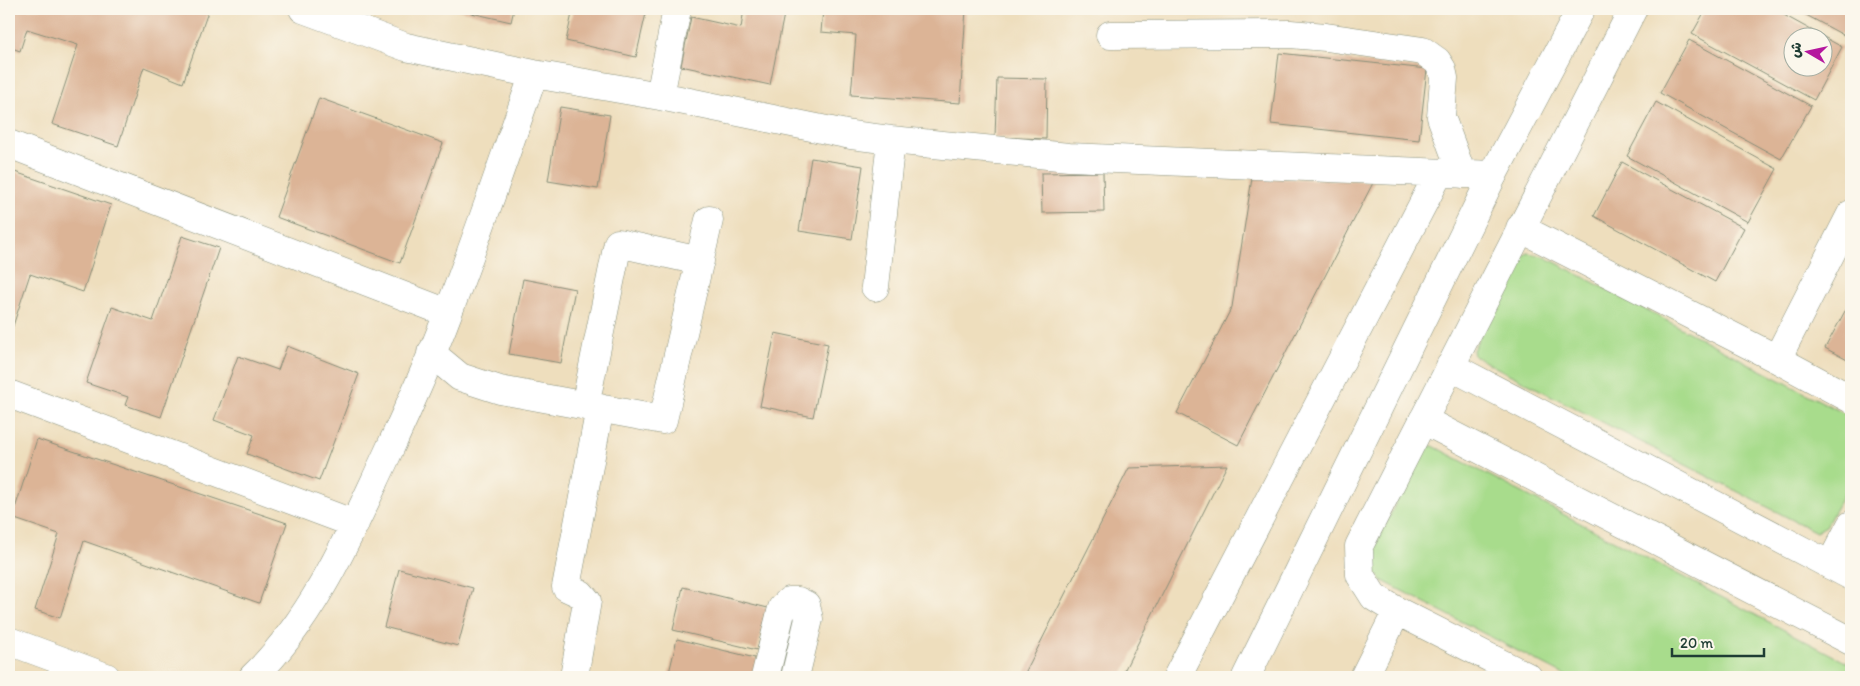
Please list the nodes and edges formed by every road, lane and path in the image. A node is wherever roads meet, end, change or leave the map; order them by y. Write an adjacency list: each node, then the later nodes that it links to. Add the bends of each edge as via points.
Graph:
1 (304, 9): 6 (street, via 406,47)
2 (677, 9): 7 (street)
3 (1581, 9): 11 (street)
4 (1633, 9): 14 (street)
5 (1110, 35): 10 (street, via 1290,34 1423,51 1442,69 1441,117)
6 (534, 74): 7 (street); 17 (street)
7 (660, 96): 8 (street, via 850,135)
8 (891, 140): 10 (street, via 1069,157); 16 (street)
9 (9, 144): 17 (street)
10 (1451, 173): 11 (street); 36 (street)
11 (1493, 175): 37 (street)
12 (1851, 214): 19 (street)
13 (709, 220): 15 (street)
14 (1520, 228): 19 (street); 20 (street)
15 (700, 261): 23 (street, via 663,420); 23 (street, via 618,243)
16 (875, 287)
17 (448, 313): 18 (street)
18 (431, 354): 23 (street, via 460,376 500,390); 25 (street)
19 (1777, 359): 22 (street)
20 (1450, 366): 24 (street); 27 (street)
21 (9, 394): 25 (street)
22 (1851, 399)
23 (593, 407): 33 (street, via 566,587 581,594 587,602)
24 (1423, 420): 28 (street, via 1359,546 1360,575 1374,597); 29 (street)
25 (355, 524): 32 (street, via 316,598 270,660)
26 (1851, 525): 27 (street)
27 (1841, 570)
28 (1397, 611): 38 (street); 39 (street)
29 (1851, 641)
30 (9, 642): 31 (street)
31 (106, 677)
32 (252, 677)
33 (574, 677)
34 (765, 677): 35 (street, via 782,608 789,601 798,601 806,606 809,619)
35 (795, 677)
36 (1177, 677)
37 (1246, 677)
38 (1364, 677)
39 (1528, 677)

